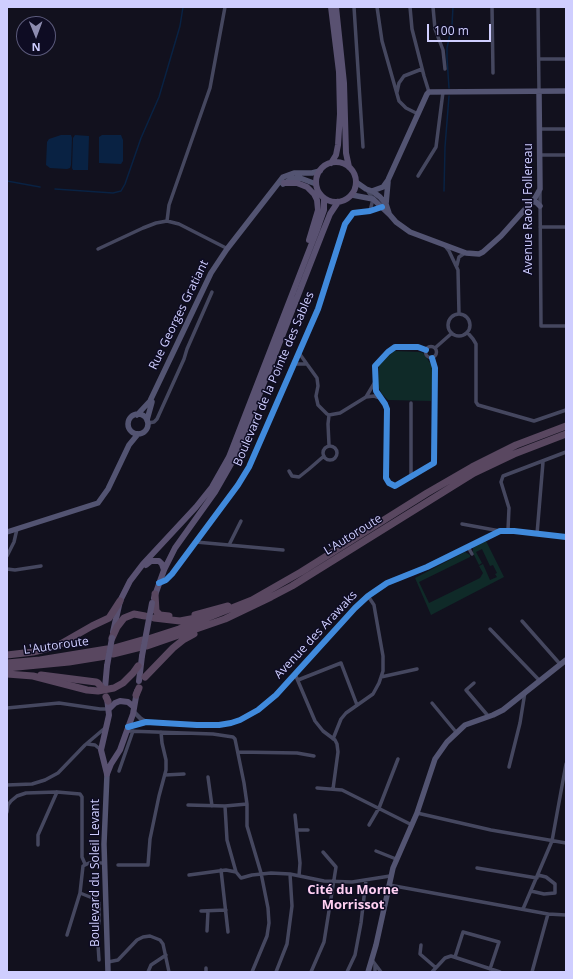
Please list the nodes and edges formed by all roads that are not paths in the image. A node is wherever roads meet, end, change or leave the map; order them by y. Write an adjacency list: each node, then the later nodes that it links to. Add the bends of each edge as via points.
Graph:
1 (225, 7): 44 (street, via 210,88 169,205)
2 (331, 7): 26 (main road, via 339,72 340,114 336,155)
3 (336, 7): 27 (main road)
4 (354, 7): 23 (street)
5 (377, 7): 19 (street, via 382,41)
6 (410, 7): 12 (street, via 410,18)
7 (433, 7): 13 (street, via 435,29 443,50)
8 (492, 7): 14 (street)
9 (538, 7): 10 (street)
10 (539, 59): 11 (street); 15 (street)
11 (566, 59)
12 (422, 69): 17 (street); 19 (street, via 404,76)
13 (445, 69)
14 (493, 73)
15 (539, 91): 16 (main road); 18 (main road); 21 (main road, Avenue Raoul Follereau)
16 (566, 91)
17 (429, 92): 18 (main road); 20 (main road)
18 (443, 92): 29 (street, via 436,147)
19 (397, 93): 20 (street, via 403,106)
20 (418, 114): 30 (main road)
21 (540, 129): 22 (street); 25 (main road, Avenue Raoul Follereau)
22 (566, 129)
23 (363, 147)
24 (566, 154): 25 (street)
25 (540, 155): 34 (main road, Avenue Raoul Follereau)
26 (330, 163): 27 (main road, via 340,163); 28 (main road)
27 (349, 167): 31 (main road)
28 (320, 171): 32 (main road); 33 (main road, Rue Georges Gratiant, via 290,174 283,177)
29 (418, 176)
30 (388, 180): 35 (main road, via 383,187); 41 (main road)
31 (356, 182): 35 (main road); 36 (main road)
32 (316, 184): 33 (main road, via 300,178); 37 (main road)
33 (280, 185): 49 (main road, Rue Georges Gratiant); 52 (main road, via 297,183 306,186 314,194 318,205)
34 (540, 189): 40 (main road); 42 (street, Avenue Raoul Follereau)
35 (369, 190): 38 (street); 41 (main road, via 380,197)
36 (352, 195): 38 (main road); 39 (main road)
37 (324, 198): 39 (main road); 52 (main road, via 323,213)
38 (373, 199): 41 (main road); 43 (street)
39 (338, 202): 100 (main road, via 330,214 235,457 215,492 175,548)
40 (531, 202): 42 (main road, via 536,202); 50 (main road, via 486,250 479,254)
41 (384, 206): 43 (street, Boulevard de la Pointe des Sables); 47 (main road, via 404,230)
42 (540, 206): 45 (street, Avenue Raoul Follereau)
43 (370, 211): 60 (street, Boulevard de la Pointe des Sables, via 353,213 345,224 318,309)
44 (167, 221): 48 (street, via 142,228); 49 (street, via 179,224)
45 (540, 227): 46 (street); 55 (street, Avenue Raoul Follereau, via 541,326)
46 (566, 227)
47 (442, 244): 50 (main road); 51 (street)
48 (98, 249)
49 (228, 249): 67 (main road, Rue Georges Gratiant, via 211,273)
50 (466, 253): 51 (street, via 459,257)
51 (457, 266): 54 (street)
52 (296, 284): 101 (main road, via 235,445 221,473 196,507)
53 (212, 292): 72 (street, via 158,416 154,422)
54 (459, 314): 56 (street, via 466,316 469,321 470,328); 57 (street, via 450,319 448,326)
55 (566, 326)
56 (467, 332): 57 (street, via 461,336); 69 (street, via 476,344 478,405 532,421)
57 (452, 333): 58 (street)
58 (435, 348): 59 (street, via 430,347); 61 (street, via 437,354)
59 (426, 350): 61 (street, via 426,355); 64 (street, via 395,347 391,349 377,364)
60 (299, 353): 62 (street, Boulevard de la Pointe des Sables); 63 (street)
61 (432, 358): 83 (street, via 435,368 434,463)
62 (294, 364): 63 (street); 92 (street, Boulevard de la Pointe des Sables, via 249,467)
63 (307, 364): 71 (street, via 317,378 318,404)
64 (375, 382): 65 (street); 66 (street, via 376,391)
65 (366, 397): 66 (street, via 374,396); 71 (street, via 340,413)
66 (381, 399): 83 (street, via 387,409 386,478 395,486)
67 (151, 401): 70 (main road); 72 (main road)
68 (411, 403): 83 (street)
69 (566, 410)
70 (137, 415): 72 (main road, via 143,416); 74 (main road, via 129,421)
71 (329, 415): 78 (street)
72 (147, 421): 75 (main road, via 145,431)
73 (566, 426): 103 (highway, L'Autoroute, via 516,445 472,467)
74 (130, 429): 75 (main road); 77 (main road)
75 (138, 434): 77 (main road)
76 (566, 434): 111 (highway, L'Autoroute, via 474,473 292,586)
77 (129, 445): 86 (main road, via 108,489 98,503)
78 (329, 445): 80 (street, via 324,449); 80 (street, via 336,448 337,455 330,460)
79 (566, 452): 81 (street)
80 (324, 456): 82 (street, via 299,477 292,476)
81 (543, 462): 87 (street, via 503,476 501,482 509,508); 90 (street)
82 (289, 471)
83 (411, 477)
84 (241, 520): 93 (street)
85 (462, 524): 88 (street)
86 (17, 529): 89 (main road); 97 (street)
87 (508, 530): 88 (street, Avenue des Arawaks); 90 (street, Avenue des Arawaks)
88 (500, 531): 94 (street, Avenue des Arawaks)
89 (7, 532)
90 (537, 534): 91 (street, Avenue des Arawaks)
91 (566, 537)
92 (196, 542): 93 (street); 102 (street, Boulevard de la Pointe des Sables, via 172,574)
93 (229, 545): 95 (street)
94 (468, 547): 96 (street); 105 (street, Avenue des Arawaks, via 387,583)
95 (283, 550)
96 (472, 554)
97 (7, 556)
98 (41, 566): 99 (street)
99 (7, 569)
100 (164, 570): 101 (main road, via 161,562 154,561); 102 (main road)
101 (134, 575): 106 (main road)
102 (158, 583): 104 (main road)
103 (275, 588): 108 (highway); 115 (highway, L'Autoroute, via 230,610)
104 (155, 594): 107 (highway)
105 (368, 596): 125 (street, Avenue des Arawaks); 126 (street, via 374,605 378,629 383,663)
106 (120, 601): 114 (main road); 117 (highway, via 109,618 57,646)
107 (154, 603): 108 (highway, via 157,612 165,616 195,615); 118 (main road, Boulevard du Soleil Levant, bridge)
108 (228, 606): 110 (highway, via 187,620)
109 (145, 616): 114 (highway, via 134,614 124,618)
110 (154, 618)
111 (224, 619): 115 (highway, L'Autoroute); 130 (highway, via 183,640)
112 (522, 621): 121 (street)
113 (490, 629): 128 (street)
114 (112, 638): 131 (main road, bridge)
115 (145, 643): 116 (highway, L'Autoroute)
116 (110, 652): 120 (highway, L'Autoroute); 122 (highway, L'Autoroute, via 61,663)
117 (7, 655)
118 (142, 657): 124 (highway, bridge, via 133,673 123,683 114,688 98,691 33,676); 130 (main road, Boulevard du Soleil Levant)
119 (566, 660): 121 (main road)
120 (7, 663)
121 (560, 664): 128 (main road)
122 (7, 668)
123 (417, 669): 126 (street)
124 (7, 674): 131 (highway, bridge, via 32,674 96,682)
125 (295, 674): 127 (street); 141 (street, Avenue des Arawaks, via 276,696 249,716 231,724)
126 (381, 677): 135 (street, via 373,694)
127 (298, 680): 135 (street, via 341,663); 147 (street, via 315,721)
128 (539, 680): 132 (main road)
129 (474, 683): 139 (street, via 466,690)
130 (139, 686): 138 (main road, Boulevard du Soleil Levant)
131 (103, 688)
132 (526, 691): 139 (main road, via 503,710); 155 (street)
133 (107, 698): 137 (main road)
134 (432, 703): 145 (street)
135 (357, 705): 147 (street, via 341,719)
136 (7, 708): 137 (street, via 59,704)
137 (109, 709): 138 (main road, via 120,701 128,702); 142 (main road)
138 (134, 709): 140 (street); 143 (main road, Boulevard du Soleil Levant)
139 (489, 717): 145 (main road, via 465,725)
140 (146, 722): 141 (street, Avenue des Arawaks); 143 (street, Avenue des Arawaks)
141 (197, 725): 146 (street)
142 (106, 727): 148 (street); 150 (main road)
143 (129, 730): 144 (street); 151 (main road, Boulevard du Soleil Levant); 156 (street)
144 (161, 732): 146 (street); 159 (street, via 167,764)
145 (456, 732): 171 (main road, via 435,759)
146 (197, 733): 149 (street, via 233,737)
147 (333, 739): 163 (street, via 338,747)
148 (87, 744): 150 (street, via 95,745); 161 (street, via 63,769 45,780 32,784)
149 (238, 752): 152 (street, via 297,753); 165 (street)
150 (102, 753): 151 (main road, via 109,758); 157 (main road, Boulevard du Soleil Levant)
151 (116, 756): 157 (main road, Boulevard du Soleil Levant)
152 (314, 756)
153 (398, 759): 169 (street)
154 (566, 764): 177 (street)
155 (509, 767)
156 (119, 771)
157 (107, 774): 183 (main road, Boulevard du Soleil Levant)
158 (184, 774): 159 (street)
159 (166, 775): 185 (street, via 150,839 148,865)
160 (208, 777): 167 (street)
161 (7, 785)
162 (317, 788): 163 (street)
163 (333, 789): 169 (street, via 342,790)
164 (56, 792): 170 (street, via 26,793 17,796 8,805); 179 (street, via 38,835); 184 (street, via 81,795 82,857)
165 (247, 804): 168 (street); 189 (street, via 247,826)
166 (188, 805): 167 (street)
167 (212, 806): 168 (street)
168 (225, 806): 188 (street, via 227,840)
169 (379, 808): 173 (street); 174 (street)
170 (7, 812)
171 (417, 814): 174 (main road); 177 (street)
172 (295, 815): 175 (street)
173 (369, 825)
174 (412, 825): 182 (main road)
175 (297, 830): 176 (street); 192 (street)
176 (308, 830)
177 (552, 841): 178 (street); 194 (street)
178 (566, 843)
179 (38, 845)
180 (376, 851): 182 (street)
181 (323, 852): 196 (street, via 336,867)
182 (396, 859): 193 (main road)
183 (105, 863): 184 (street); 213 (main road, Boulevard du Soleil Levant)
184 (85, 864): 199 (street)
185 (118, 865)
186 (477, 868): 194 (street)
187 (221, 870): 188 (street); 190 (street); 201 (street)
188 (236, 872): 189 (street, via 241,878)
189 (261, 873): 191 (street); 220 (street, via 269,923 267,936)
190 (189, 874)
191 (290, 874): 192 (street); 221 (street, via 292,906 287,944)
192 (299, 876): 196 (street)
193 (390, 876): 195 (street); 197 (main road)
194 (537, 876): 198 (street); 198 (street, via 555,884 555,893)
195 (366, 880): 196 (street); 223 (street, via 355,955)
196 (334, 881): 222 (street, via 324,942)
197 (389, 885): 200 (street); 214 (main road)
198 (531, 891): 200 (street)
199 (80, 893): 208 (street); 212 (street, via 99,903)
200 (523, 909): 204 (street)
201 (226, 910): 203 (street); 207 (street)
202 (201, 911): 203 (street)
203 (208, 911): 206 (street)
204 (548, 914): 205 (street); 229 (street)
205 (566, 915)
206 (207, 931)
207 (228, 932)
208 (67, 935)
209 (421, 945): 215 (street, via 422,958)
210 (166, 954): 213 (street, via 160,940 150,936 137,940 118,960); 218 (street, via 152,965); 219 (street)
211 (454, 957): 215 (street, via 445,958); 216 (street); 216 (street, via 463,932 499,942)
212 (99, 960)
213 (108, 962): 217 (main road, Boulevard du Soleil Levant)
214 (374, 962): 224 (main road); 225 (street); 226 (street)
215 (435, 967): 227 (street)
216 (490, 969): 228 (street)
217 (108, 972)
218 (148, 972)
219 (169, 972)
220 (252, 972)
221 (276, 972)
222 (311, 972)
223 (347, 972)
224 (368, 972)
225 (375, 972)
226 (381, 972)
227 (432, 972)
228 (500, 972)
229 (532, 972)

